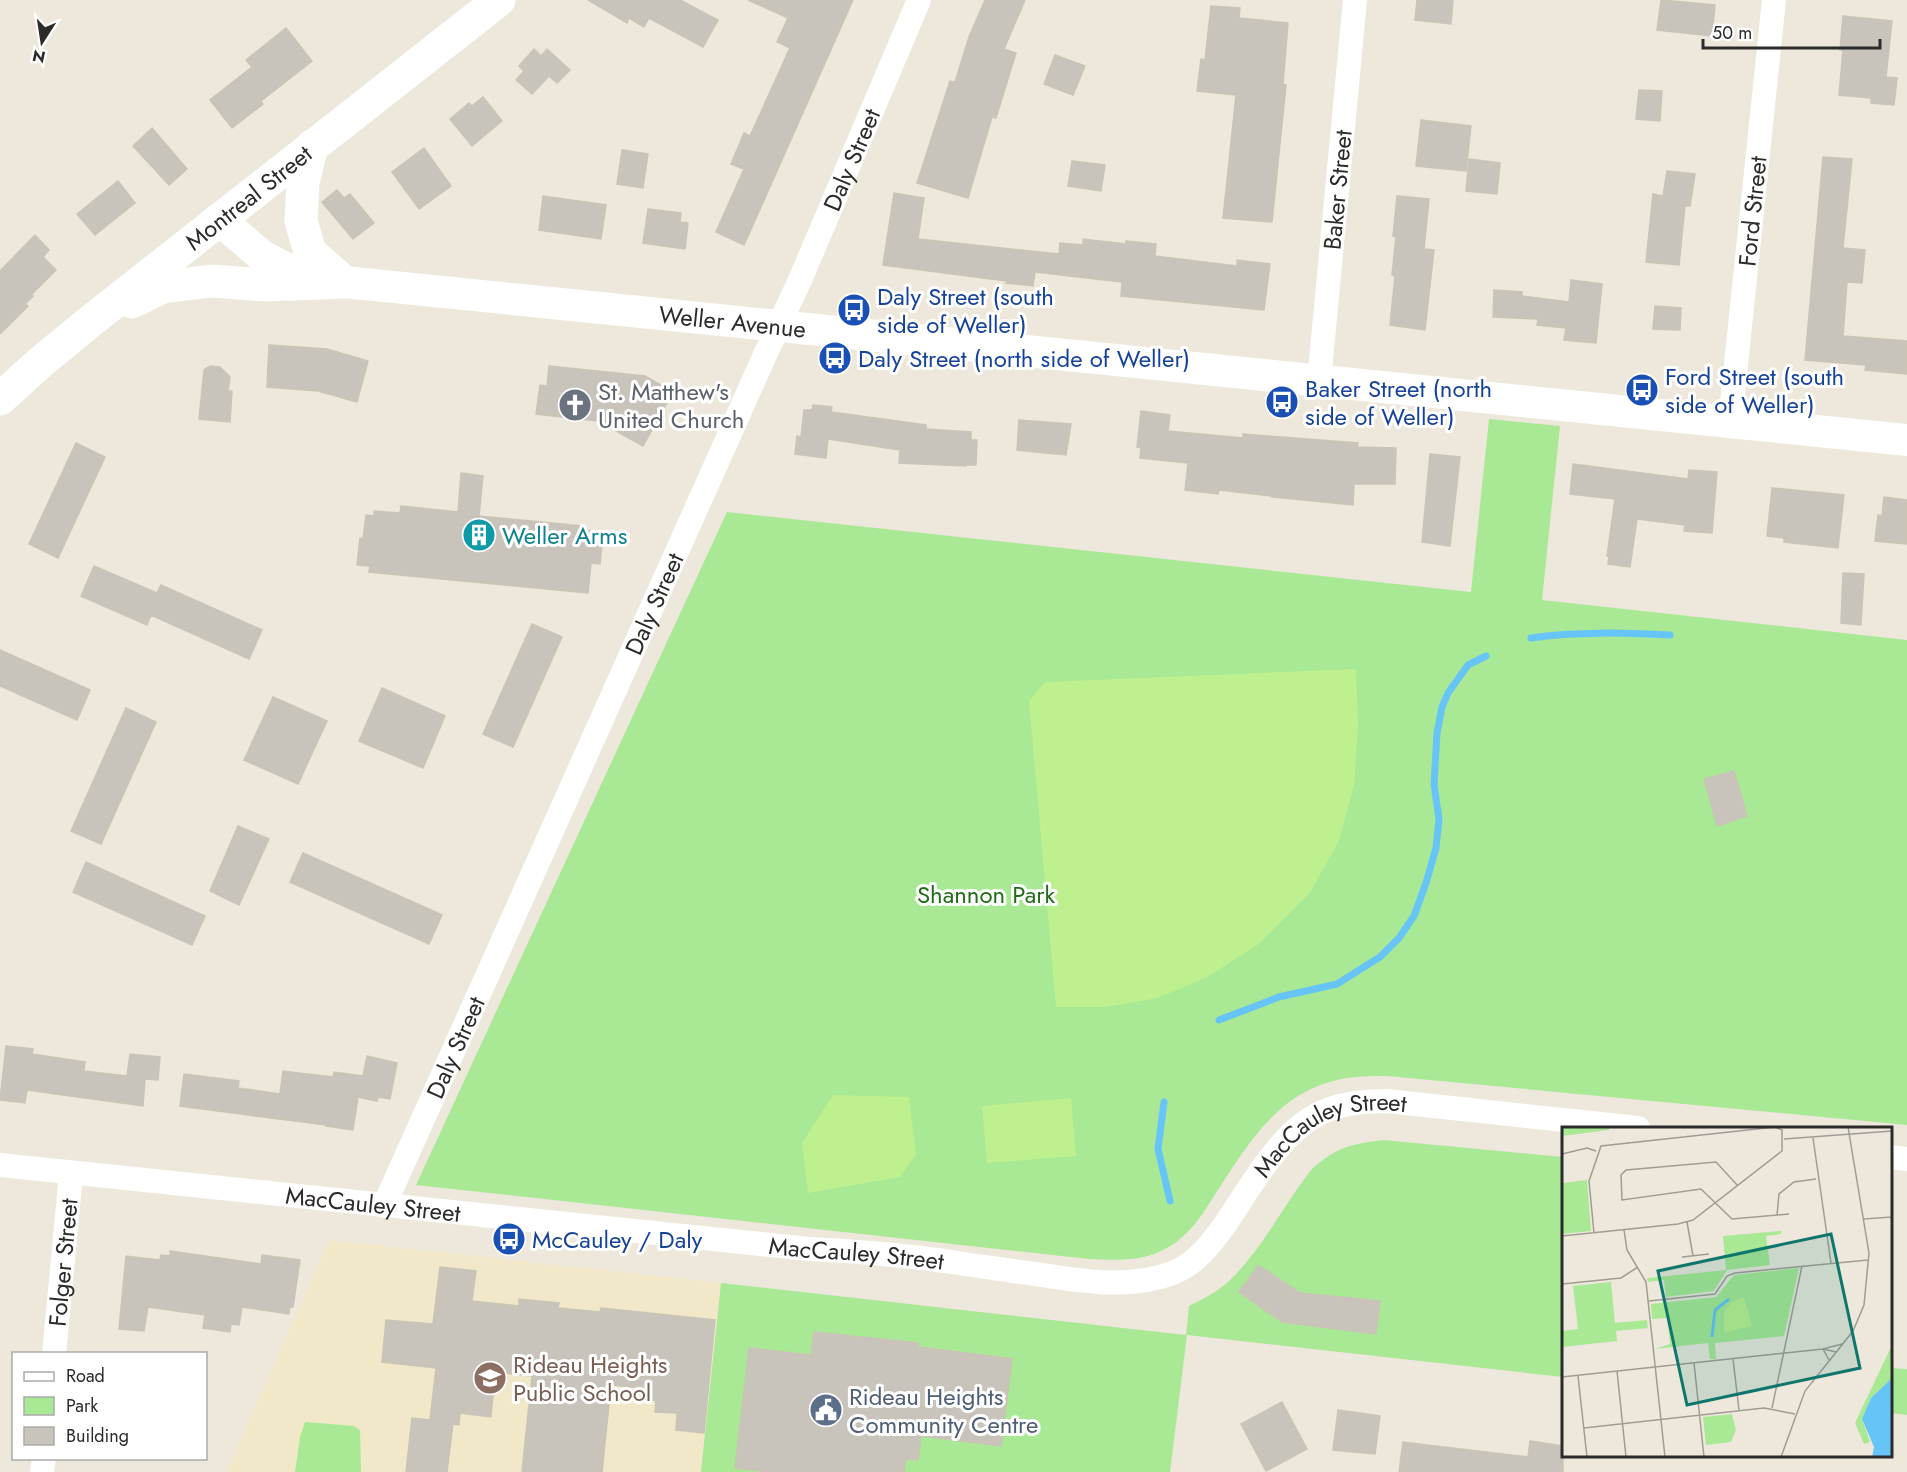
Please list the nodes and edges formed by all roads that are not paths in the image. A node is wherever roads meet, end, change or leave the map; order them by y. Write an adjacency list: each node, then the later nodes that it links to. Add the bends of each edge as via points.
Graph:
1 (499, 0): 5 (main road, Montreal Street)
2 (919, 0): 9 (street, Daly Street)
3 (1355, 0): 10 (street, Baker Street)
4 (1774, 0): 12 (street, Ford Street)
5 (312, 146): 6 (main road, Montreal Street); 7 (main road, via 303,182 300,221 310,252)
6 (219, 219): 7 (street, Weller Avenue, via 262,256 281,266); 8 (main road, Montreal Street)
7 (344, 282): 8 (main road, via 266,285 211,281 163,287); 9 (street, Weller Avenue)
8 (92, 320): 11 (main road, Montreal Street)
9 (778, 326): 10 (street, Weller Avenue); 19 (street, Daly Street)
10 (1319, 381): 12 (street, Weller Avenue)
11 (0, 399)
12 (1730, 422): 13 (street, Weller Avenue)
13 (1907, 440)
14 (1629, 1127): 19 (street, MacCauley Street, via 1387,1101 1324,1111 1305,1121 1277,1149 1201,1254 1176,1271 1131,1283 872,1253)
15 (1892, 1157): 16 (street)
16 (1907, 1159)
17 (0, 1166): 18 (street, MacCauley Street)
18 (71, 1174): 19 (street, MacCauley Street); 20 (street, Folger Street)
19 (384, 1206)
20 (54, 1352)

